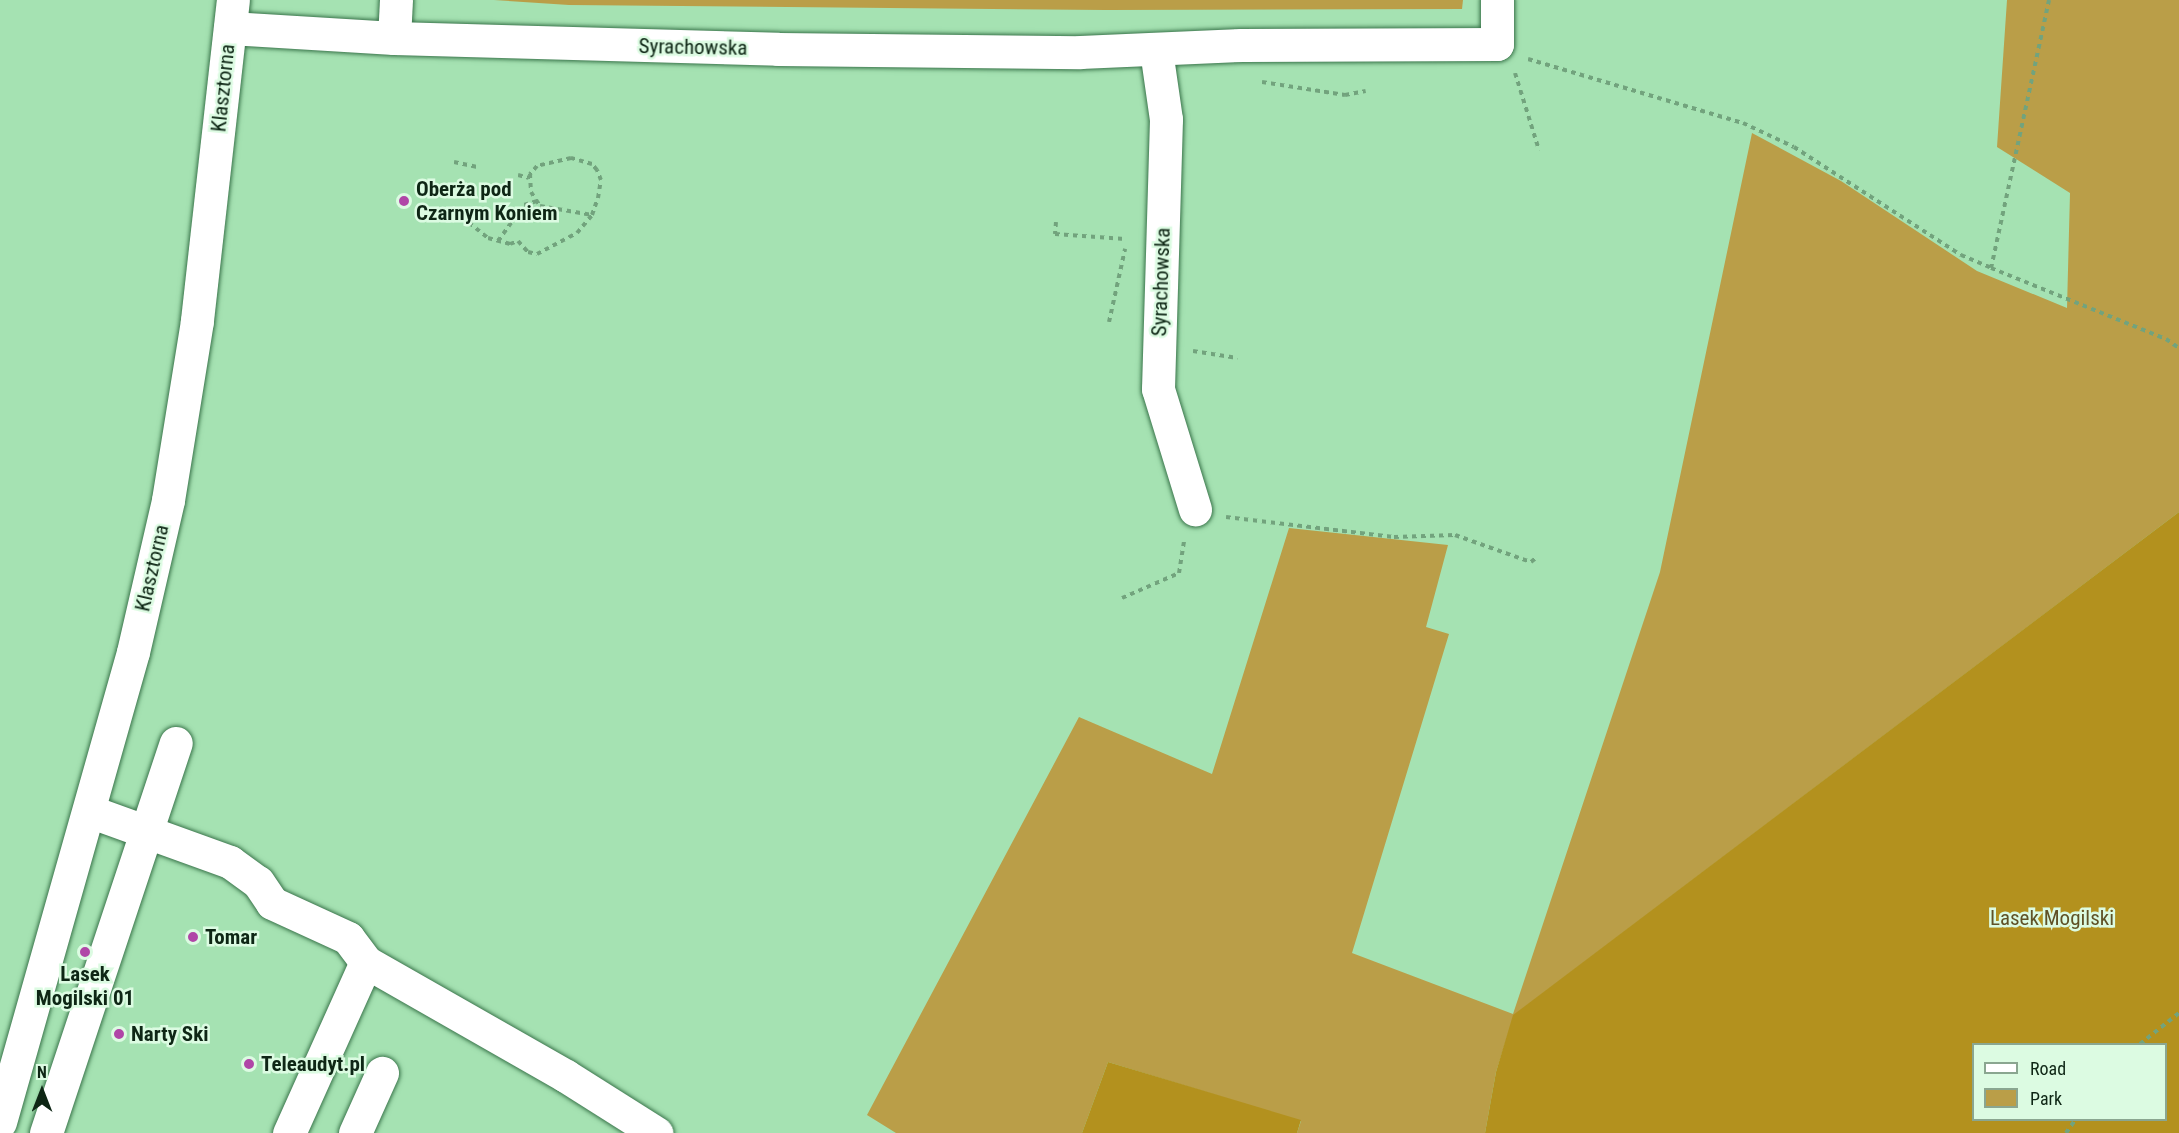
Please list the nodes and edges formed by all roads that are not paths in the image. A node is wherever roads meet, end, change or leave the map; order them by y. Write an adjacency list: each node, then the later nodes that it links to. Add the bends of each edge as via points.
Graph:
1 (396, 0): 4 (street)
2 (1497, 0): 5 (street, Syrachowska, via 1497,44 1266,44)
3 (231, 14): 4 (street, Syrachowska); 8 (street, Klasztorna, via 197,320 177,451 133,652)
4 (394, 38): 5 (street, Syrachowska, via 778,49)
5 (1156, 50): 6 (street, Syrachowska, via 1166,119 1158,390)
6 (1207, 510)
7 (176, 743): 9 (street)
8 (89, 811): 9 (street); 12 (street, Klasztorna)
9 (147, 829): 10 (street, via 230,862 258,882 272,903 348,938); 13 (street)
10 (366, 962): 14 (street); 16 (street, via 566,1076)
11 (382, 1073): 15 (street)
12 (0, 1122)
13 (46, 1133)
14 (290, 1133)
15 (355, 1133)
16 (656, 1133)

